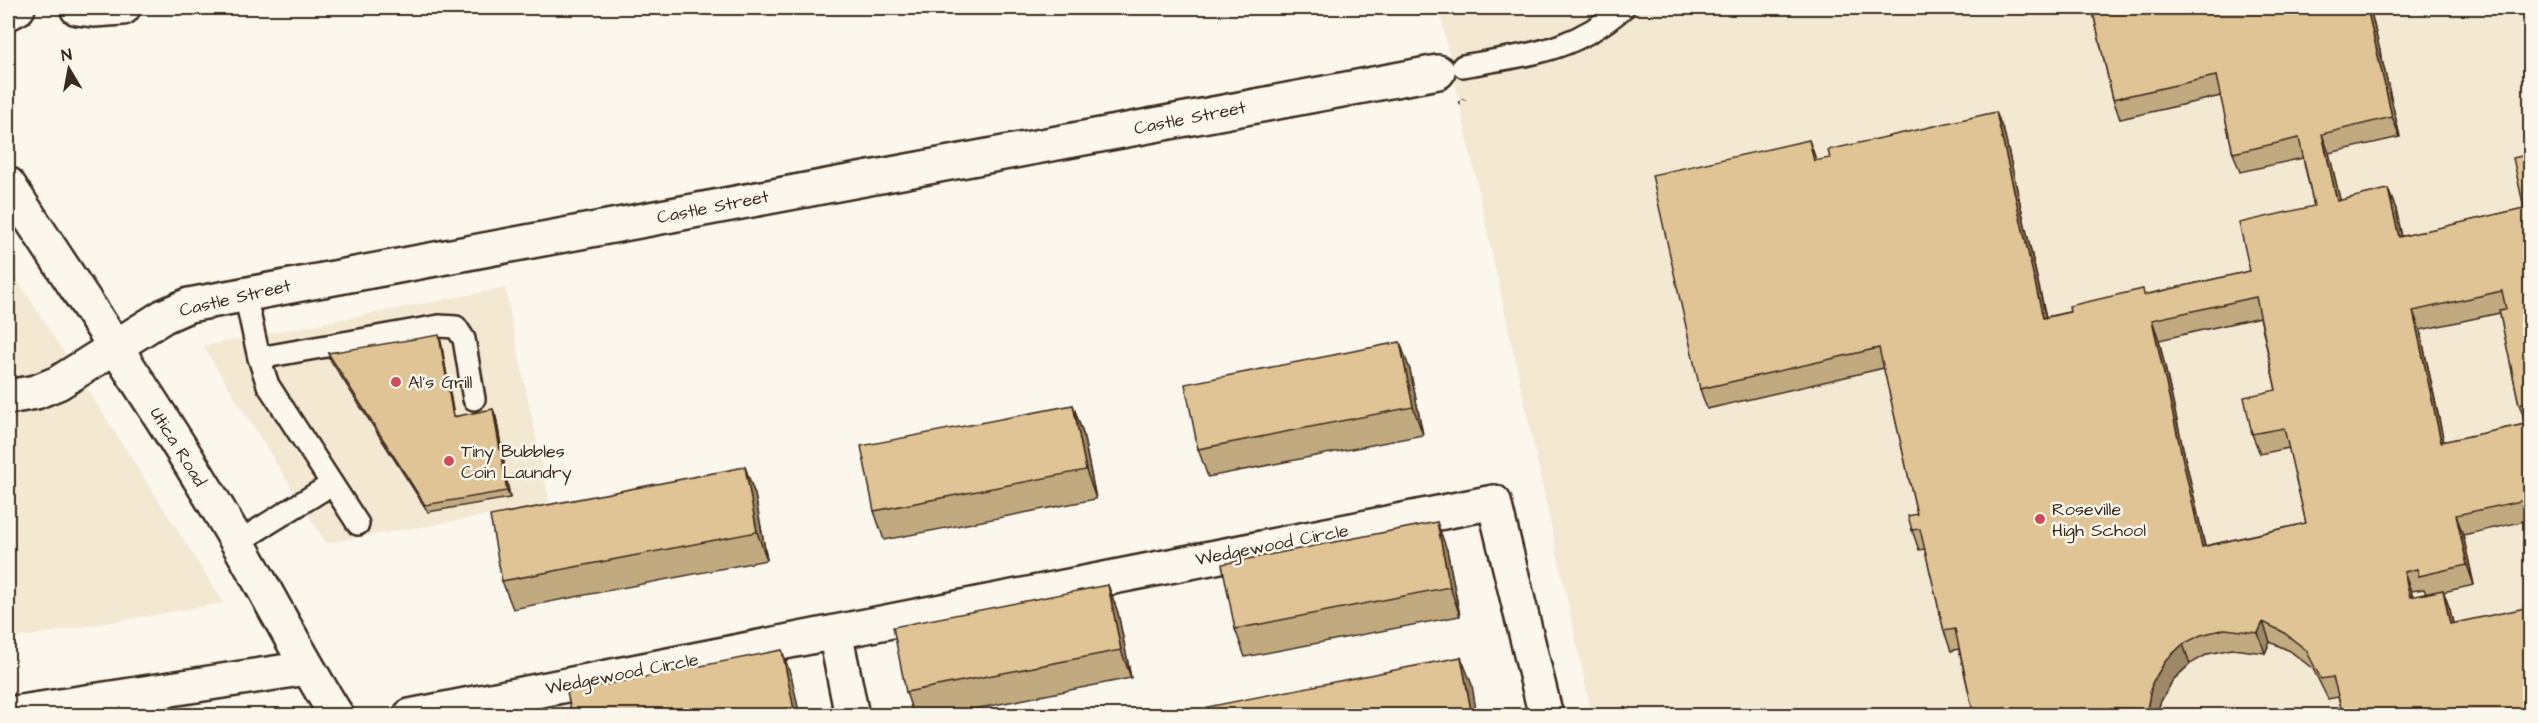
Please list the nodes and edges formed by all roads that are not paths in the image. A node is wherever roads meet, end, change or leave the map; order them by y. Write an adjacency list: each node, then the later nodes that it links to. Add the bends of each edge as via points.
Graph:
1 (18, 8): 5 (street)
2 (77, 8): 3 (street)
3 (123, 8)
4 (1623, 8): 6 (lane, via 1586,36 1557,49)
5 (8, 13)
6 (1451, 69): 8 (street, Castle Street)
7 (9, 191): 9 (street, Utica Road)
8 (245, 294): 9 (street, Castle Street, via 189,305); 10 (lane)
9 (115, 347): 11 (street, Castle Street, via 58,383); 15 (street, Utica Road)
10 (259, 358): 12 (lane, via 439,326 456,327 464,339); 13 (lane, via 268,385)
11 (8, 397)
12 (474, 399)
13 (332, 484): 14 (lane); 15 (lane)
14 (358, 524)
15 (237, 542): 17 (street, Utica Road)
16 (835, 632): 20 (street, Wedgewood Circle); 21 (street); 22 (street, Wedgewood Circle, via 1494,501)
17 (307, 668): 18 (street); 19 (street, Utica Road)
18 (8, 714)
19 (337, 716)
20 (410, 716)
21 (852, 716)
22 (1546, 716)

